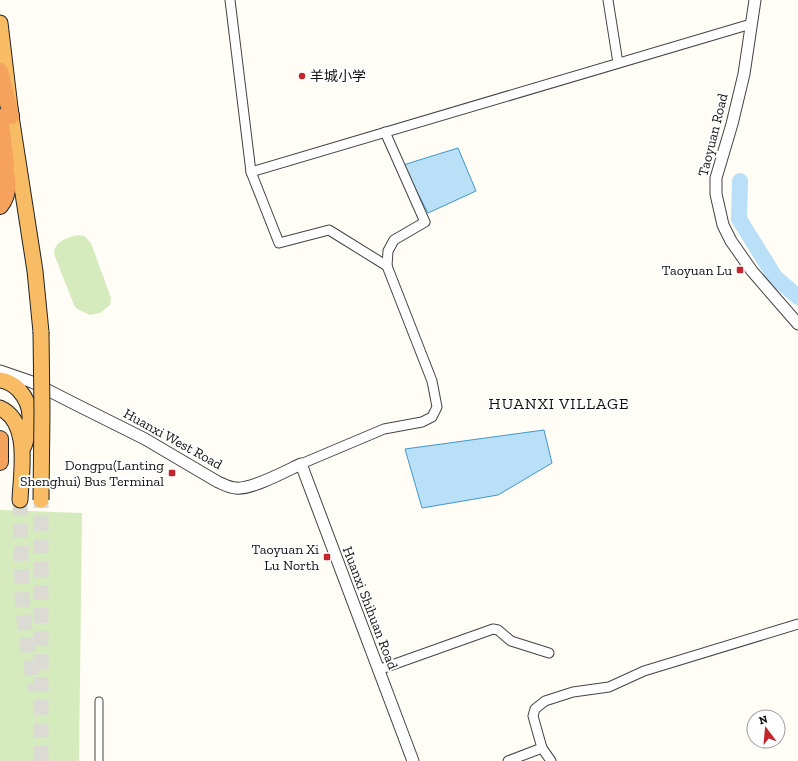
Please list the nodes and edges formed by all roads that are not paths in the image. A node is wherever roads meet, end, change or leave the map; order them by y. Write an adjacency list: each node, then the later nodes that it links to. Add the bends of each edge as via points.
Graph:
1 (230, 0): 13 (street)
2 (608, 0): 7 (street)
3 (748, 0): 6 (street, Taoyuan Road)
4 (755, 0): 6 (street, Taoyuan Road)
5 (0, 23): 9 (highway)
6 (751, 24): 7 (street); 16 (street, Taoyuan Road, via 744,74 716,178 716,194 723,225 731,241 752,271)
7 (618, 63): 10 (street)
8 (0, 71): 9 (highway)
9 (6, 116): 12 (highway); 25 (highway, bridge, via 36,271 41,332)
10 (385, 132): 13 (street); 15 (street, via 425,222 394,240 388,251)
11 (0, 153): 12 (highway)
12 (7, 170): 14 (highway, via 6,194)
13 (251, 172): 15 (street, via 279,243 328,230)
14 (0, 206)
15 (387, 266): 23 (street, Huanxi West Road, via 432,381 437,407 432,417 422,422 384,429)
16 (798, 324)
17 (0, 371): 23 (street, Huanxi West Road, via 32,382 145,439 227,486 248,486)
18 (0, 380): 21 (highway, via 15,386 28,404 30,419)
19 (0, 408): 21 (highway, via 11,417 20,432)
20 (0, 439): 22 (highway)
21 (22, 454): 24 (highway)
22 (0, 462)
23 (301, 464): 28 (street, Huanxi Shihuan Road)
24 (20, 500)
25 (42, 500)
26 (798, 624): 30 (street, via 644,671 609,687 573,692 545,701 535,709 533,716)
27 (549, 653): 28 (street, via 511,641 493,629)
28 (378, 670): 32 (street, Huanxi Shihuan Road)
29 (99, 701): 31 (street)
30 (542, 748): 33 (street); 34 (street)
31 (99, 761)
32 (413, 761)
33 (508, 761)
34 (551, 761)

